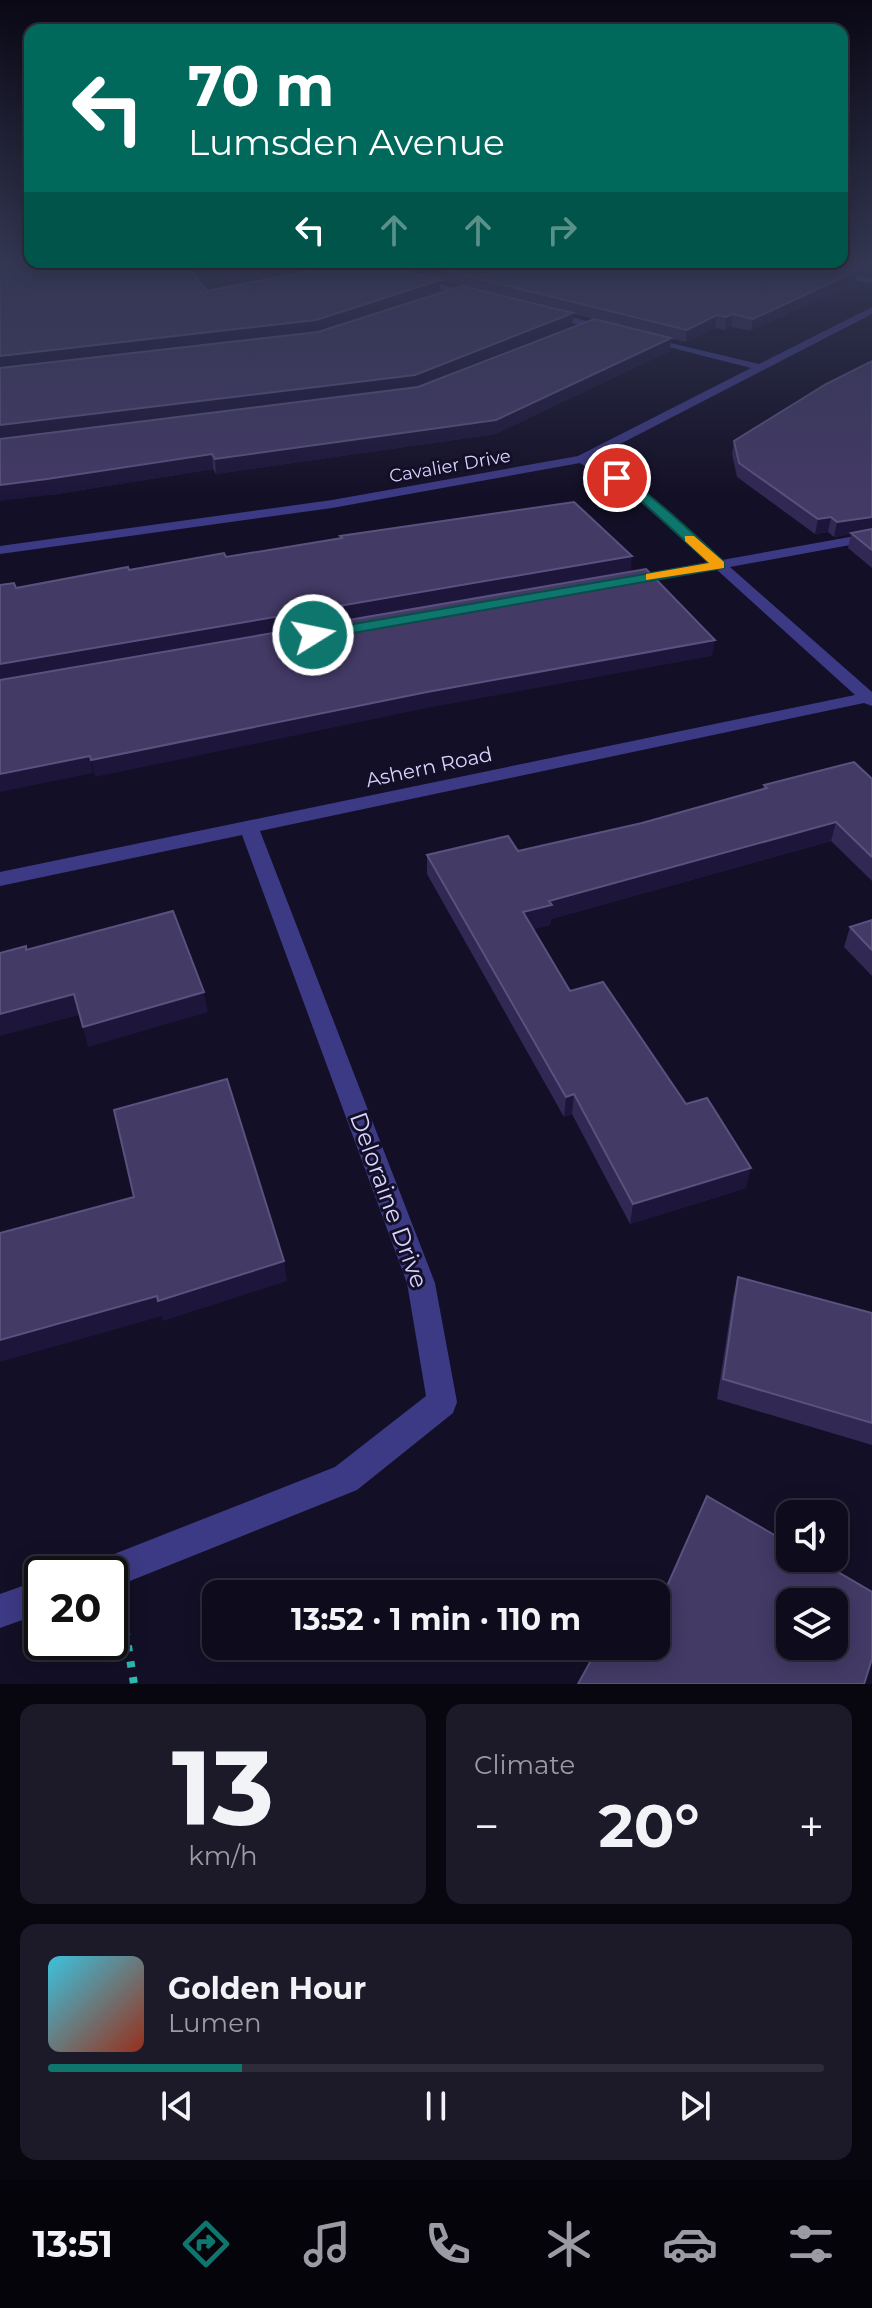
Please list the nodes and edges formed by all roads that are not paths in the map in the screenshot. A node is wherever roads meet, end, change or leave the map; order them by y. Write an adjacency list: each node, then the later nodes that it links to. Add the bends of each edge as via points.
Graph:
1 (648, 340): 3 (street)
2 (814, 340): 3 (street, Cavalier Drive)
3 (759, 367): 4 (street, Cavalier Drive)
4 (582, 459): 6 (street, Cavalier Drive, via 438,488); 7 (street, via 640,494)
5 (872, 537): 7 (street)
6 (0, 550)
7 (719, 565): 8 (street); 9 (street)
8 (610, 584)
9 (870, 699): 10 (street, Ashern Road)
10 (249, 827): 11 (street, Ashern Road); 12 (street, Deloraine Drive, via 421,1283 442,1402 346,1479)
11 (0, 879)
12 (128, 1566)
13 (24, 1602): 14 (street)
14 (0, 1611)

